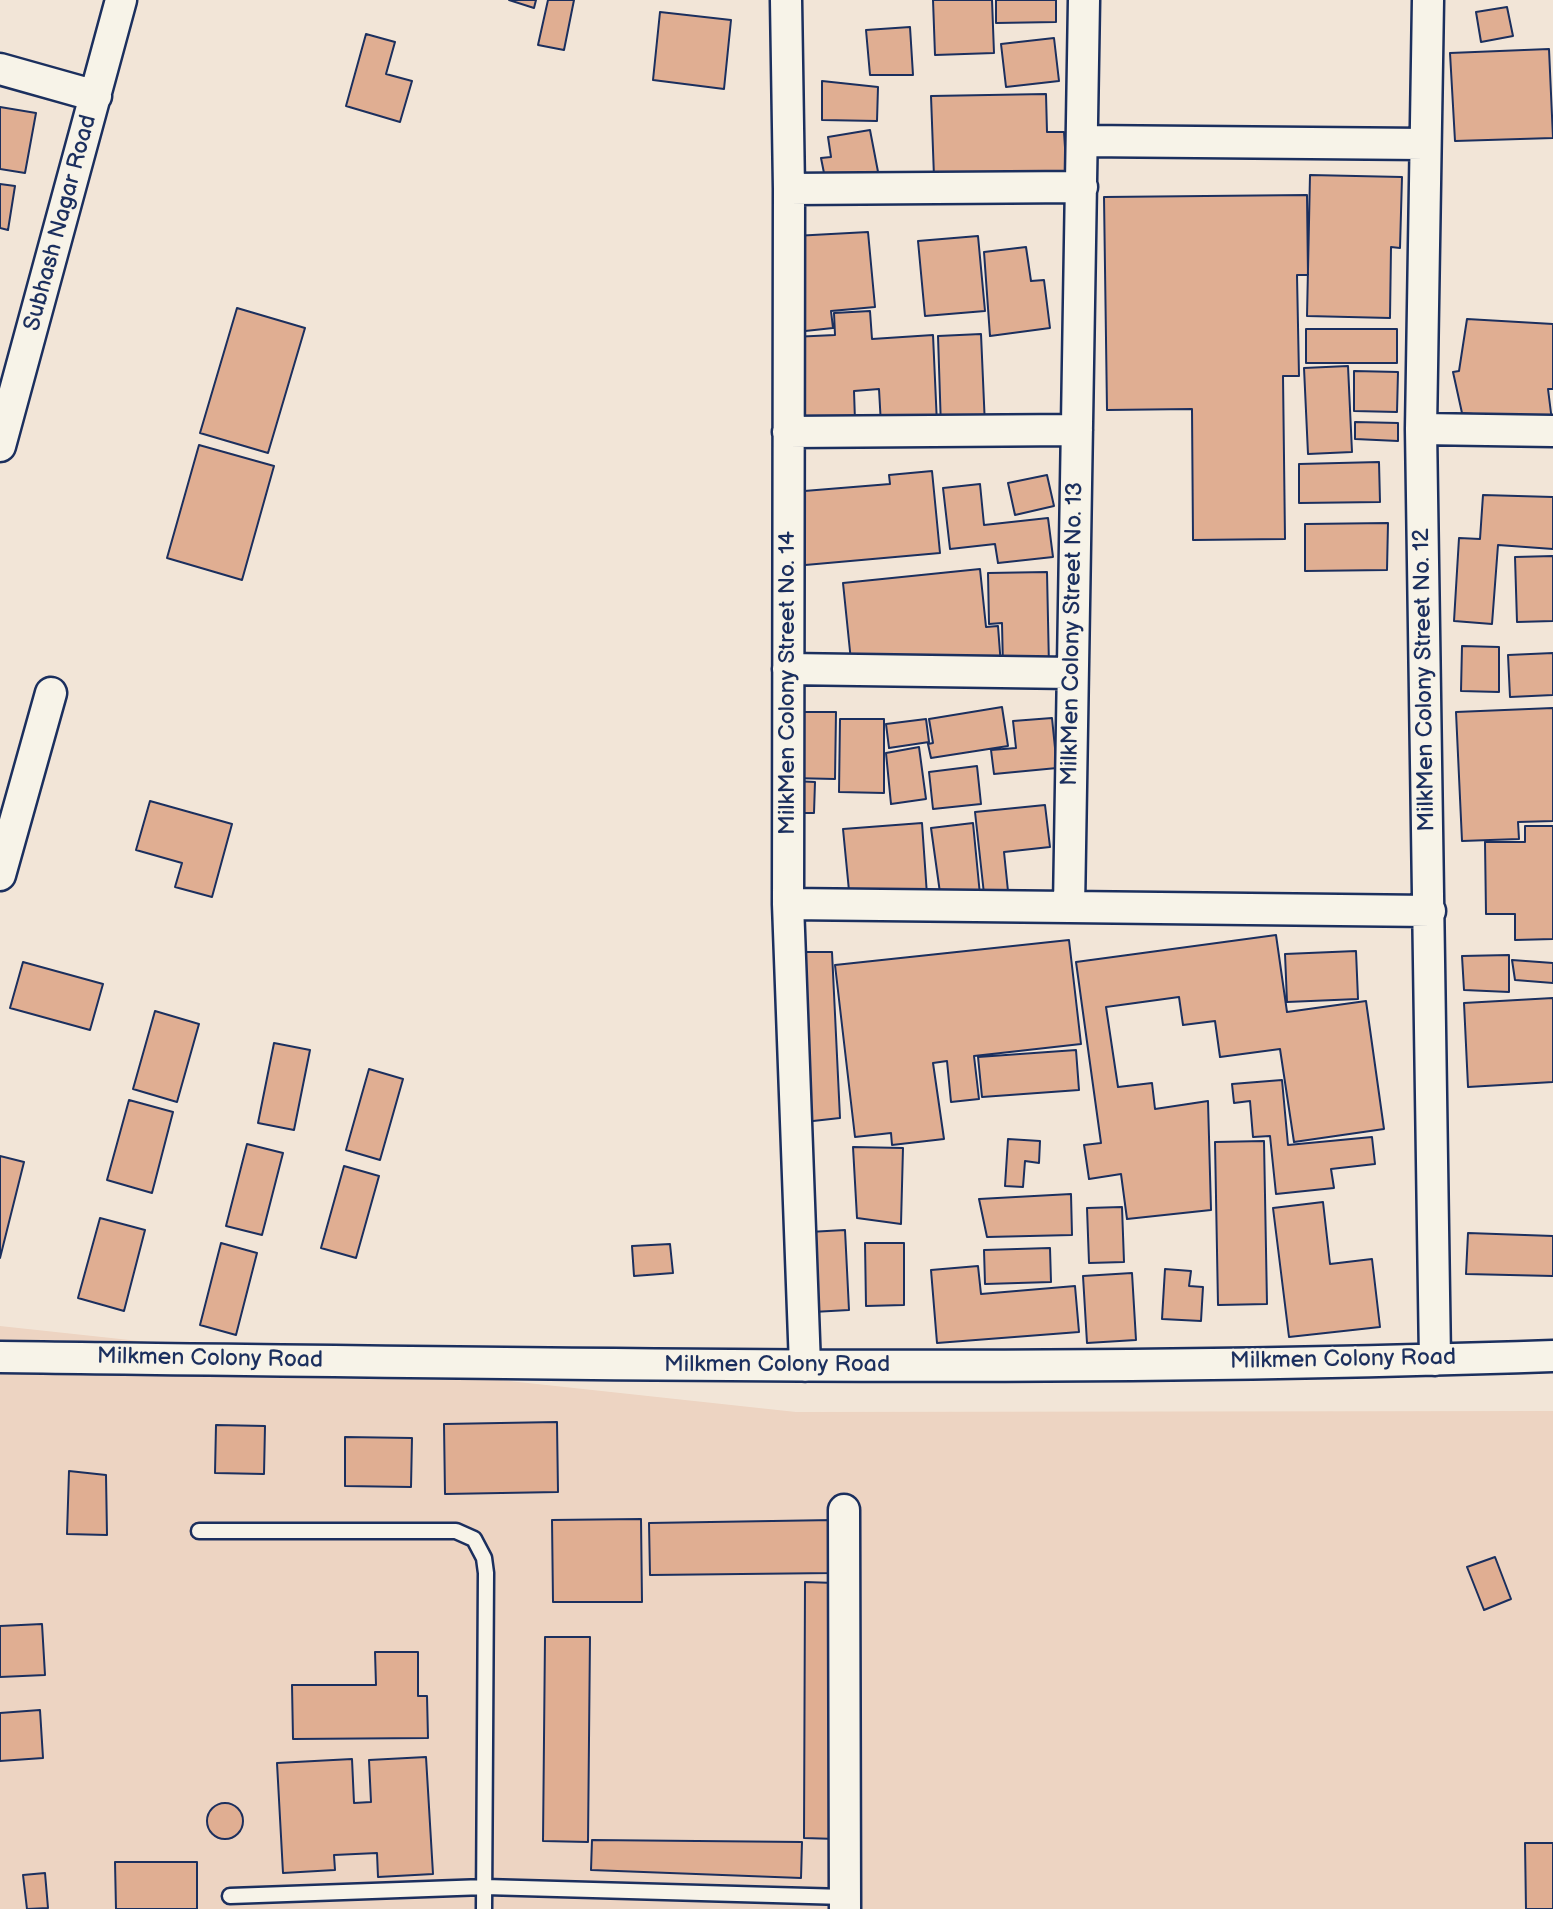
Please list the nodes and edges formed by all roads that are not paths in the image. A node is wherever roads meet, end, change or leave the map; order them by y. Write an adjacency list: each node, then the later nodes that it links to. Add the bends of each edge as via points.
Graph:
1 (121, 0): 6 (street, Subhash Nagar Road)
2 (786, 0): 10 (street, MilkMen Colony Street No. 14)
3 (1084, 0): 7 (street, MilkMen Colony Street No. 13)
4 (1428, 0): 8 (street, MilkMen Colony Street No. 12)
5 (0, 69): 6 (street)
6 (96, 96): 15 (street, Subhash Nagar Road)
7 (1083, 141): 8 (street); 9 (street, MilkMen Colony Street No. 13)
8 (1424, 144): 11 (street, MilkMen Colony Street No. 12)
9 (1082, 187): 10 (street); 12 (street, MilkMen Colony Street No. 13)
10 (789, 189): 14 (street, MilkMen Colony Street No. 14)
11 (1421, 429): 13 (street); 22 (street, MilkMen Colony Street No. 12)
12 (1077, 430): 14 (street); 17 (street, MilkMen Colony Street No. 13)
13 (1553, 431)
14 (788, 432): 16 (street, MilkMen Colony Street No. 14)
15 (0, 446)
16 (788, 668): 17 (street); 20 (street, MilkMen Colony Street No. 14)
17 (1072, 673): 21 (street, MilkMen Colony Street No. 13)
18 (51, 694): 19 (street)
19 (0, 875)
20 (788, 904): 21 (street); 26 (street, MilkMen Colony Street No. 14)
21 (1069, 907): 22 (street)
22 (1430, 911): 25 (street, MilkMen Colony Street No. 12)
23 (1553, 1356): 25 (street, Milkmen Colony Road)
24 (0, 1357): 26 (street, Milkmen Colony Road)
25 (1435, 1360): 26 (street, Milkmen Colony Road)
26 (805, 1366)
27 (844, 1510): 31 (street)
28 (199, 1531): 29 (lane, via 456,1531 474,1539 484,1558 486,1587)
29 (485, 1887): 30 (lane); 31 (lane); 32 (lane)
30 (230, 1896)
31 (845, 1903)
32 (484, 1909)

